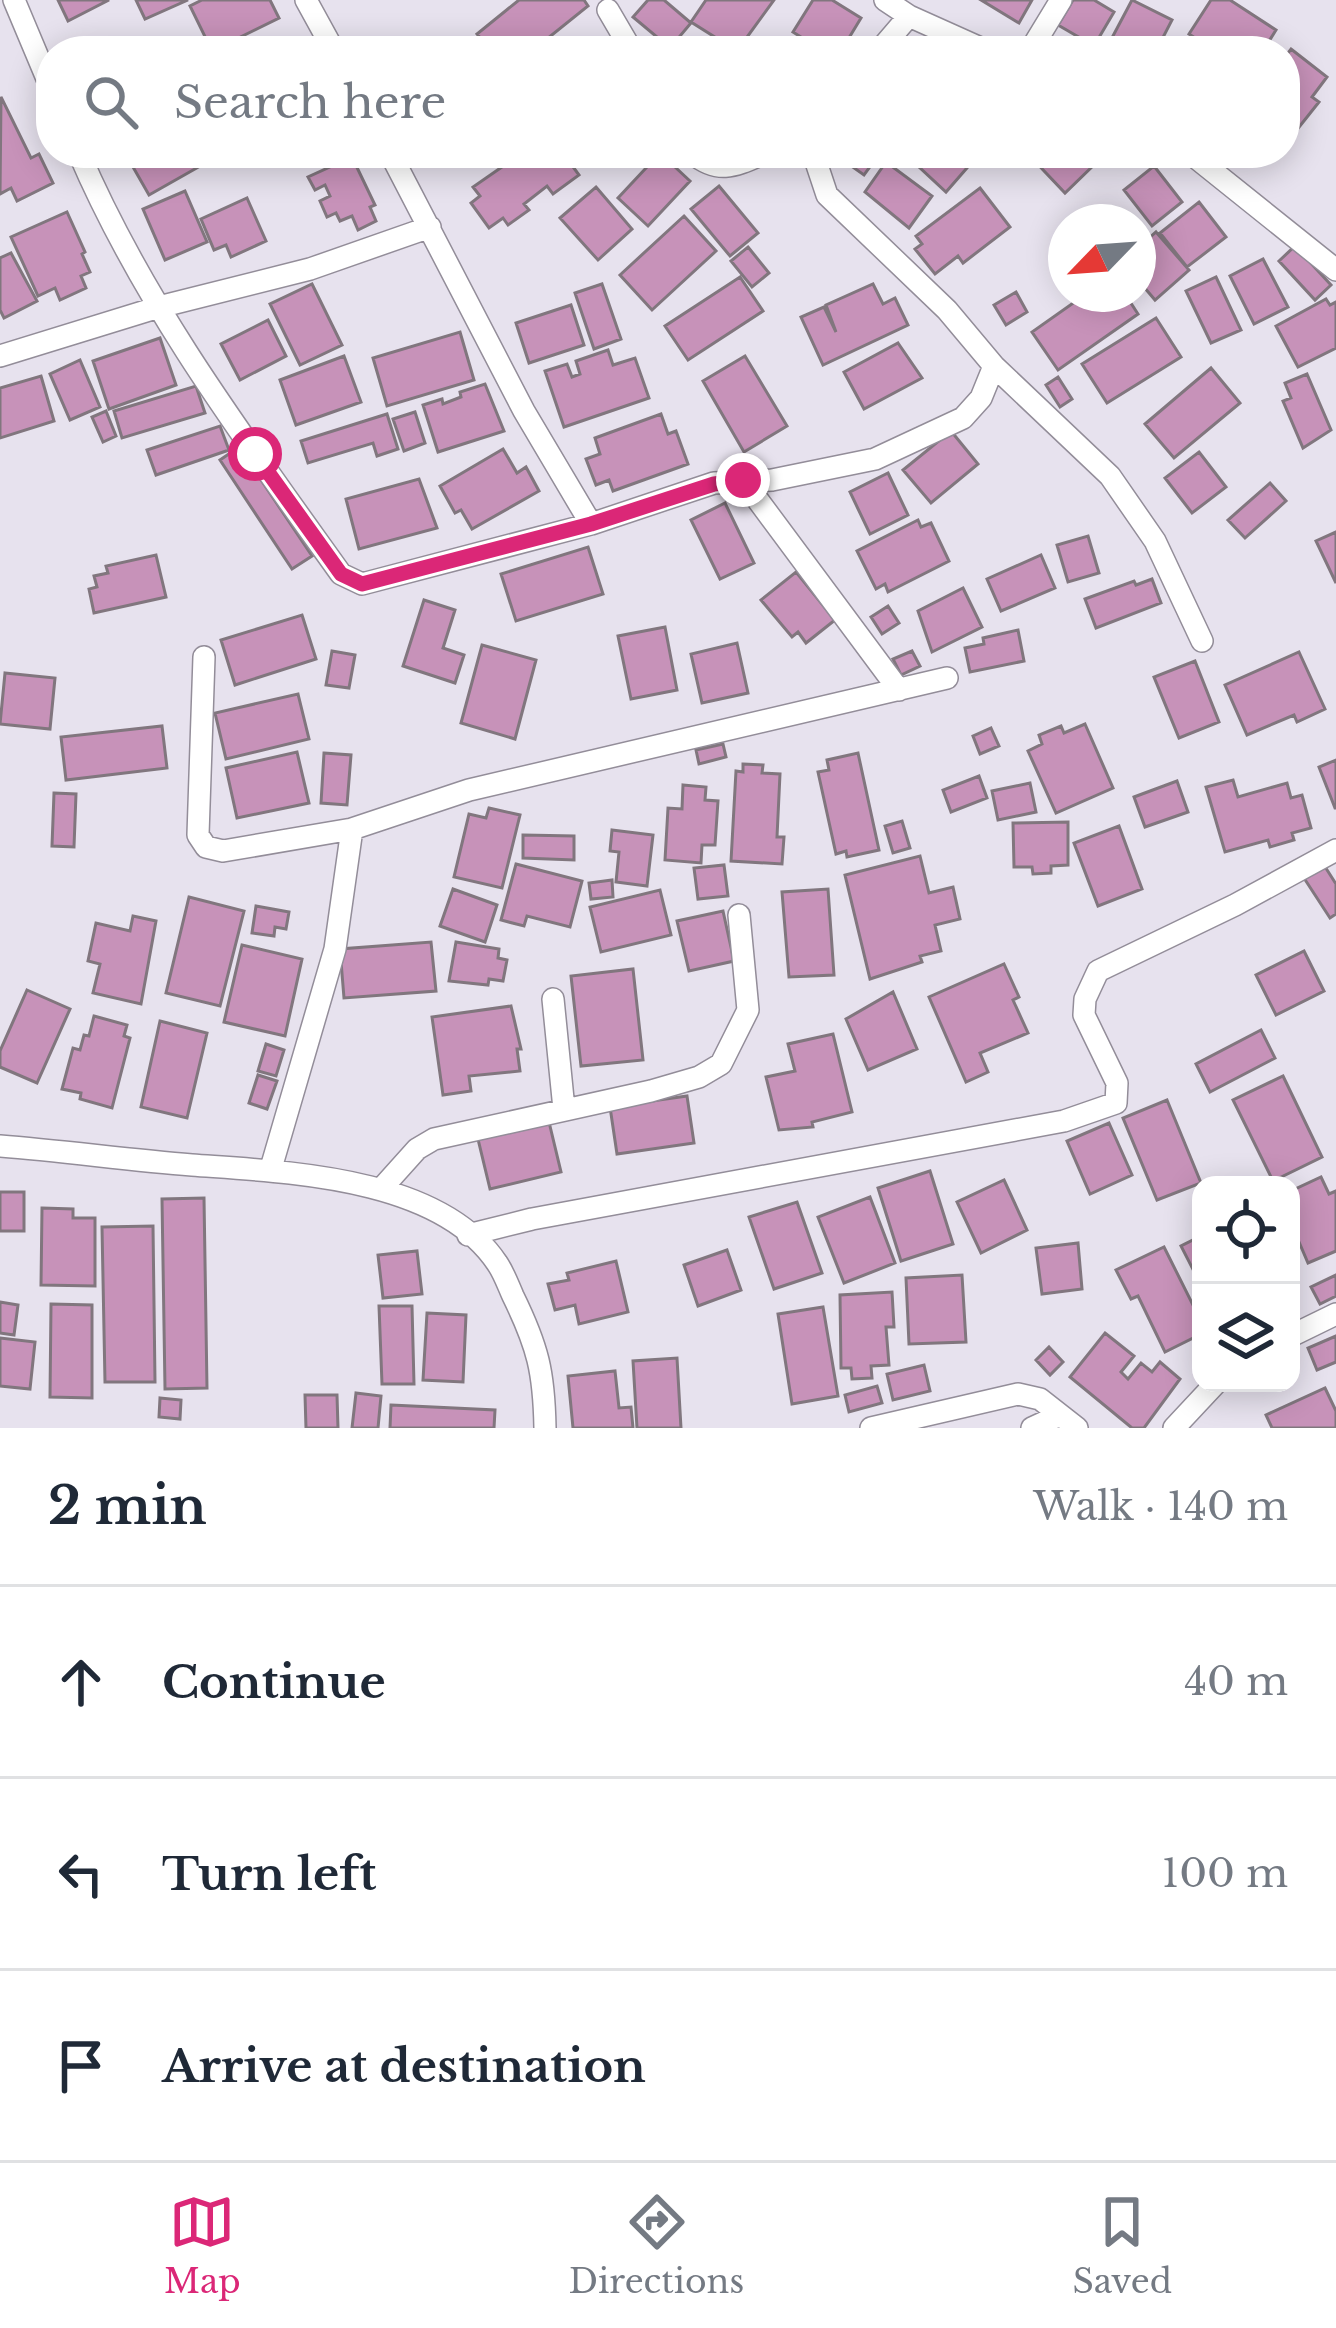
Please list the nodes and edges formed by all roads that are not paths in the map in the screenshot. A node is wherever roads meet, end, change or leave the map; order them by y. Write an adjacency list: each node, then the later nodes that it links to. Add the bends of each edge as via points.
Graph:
1 (14, 0): 12 (street)
2 (306, 0): 7 (street)
3 (885, 0): 6 (street)
4 (1061, 0): 11 (street)
5 (608, 10): 8 (street)
6 (909, 16): 9 (street); 10 (street)
7 (326, 36)
8 (623, 36)
9 (892, 36)
10 (954, 36)
11 (1039, 36)
12 (36, 52)
13 (85, 168): 19 (street)
14 (398, 168): 17 (street)
15 (817, 168): 21 (street, via 827,195)
16 (1209, 168): 18 (street)
17 (430, 226): 19 (street, via 310,269); 23 (street)
18 (1336, 271)
19 (159, 307): 20 (street); 23 (street, via 341,574 362,584)
20 (0, 356)
21 (994, 366): 22 (street, via 981,398 937,432 874,459); 24 (street, via 1109,476 1155,541)
22 (743, 480): 23 (street); 27 (street)
23 (591, 524)
24 (1202, 641)
25 (204, 657): 28 (street, via 198,835 206,847 223,851)
26 (947, 678): 27 (street)
27 (899, 690): 28 (street, via 469,790)
28 (352, 829): 34 (street, via 335,949)
29 (1336, 850): 36 (street, via 1099,970 1084,1015 1117,1083 1117,1103 1064,1121)
30 (739, 915): 32 (street, via 748,1010 721,1064 699,1077)
31 (553, 999): 32 (street)
32 (564, 1109): 35 (street, via 434,1139)
33 (0, 1146): 34 (street)
34 (271, 1168): 35 (street)
35 (382, 1189): 36 (street)
36 (469, 1235): 41 (street, via 496,1261 525,1321 544,1373)
37 (1336, 1314): 38 (street)
38 (1300, 1332)
39 (1208, 1392): 44 (street)
40 (1069, 1421): 42 (street, via 1018,1394); 43 (street)
41 (545, 1428)
42 (871, 1428)
43 (1032, 1428)
44 (1174, 1428)

